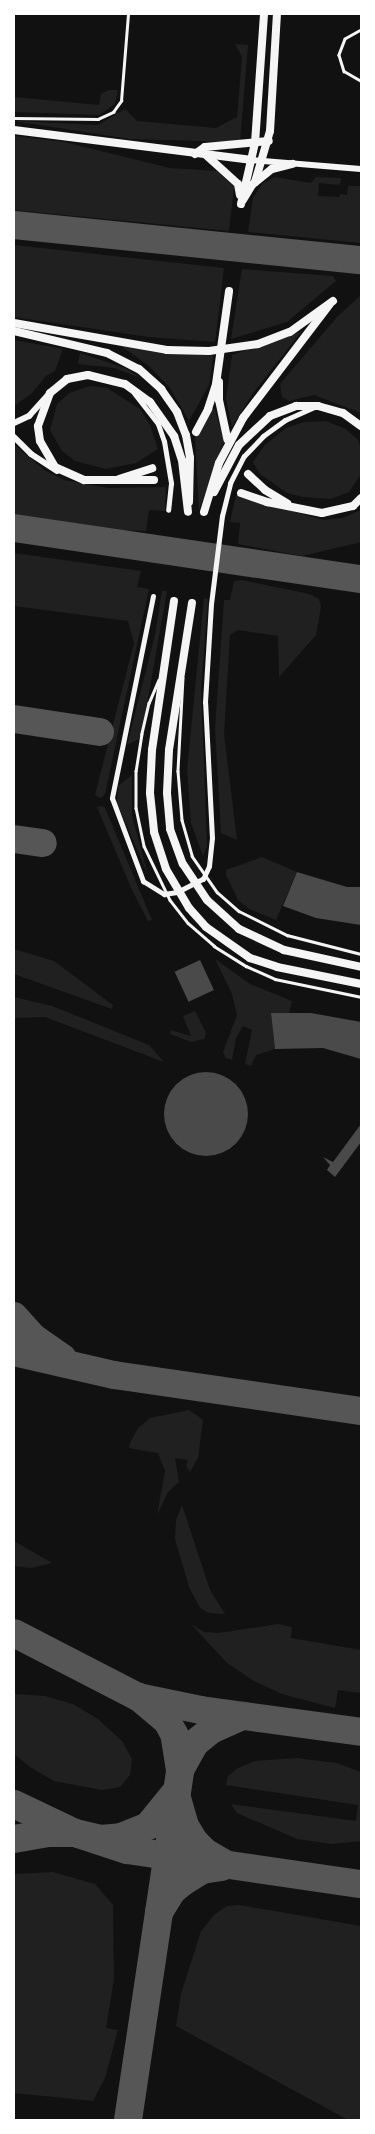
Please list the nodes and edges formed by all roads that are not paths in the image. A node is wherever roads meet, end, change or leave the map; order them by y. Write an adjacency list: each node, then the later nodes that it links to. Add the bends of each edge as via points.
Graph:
1 (128, 14): 6 (lane, via 122,101 113,112 98,119)
2 (264, 14): 9 (main road)
3 (277, 14): 8 (main road)
4 (361, 30): 5 (lane, via 345,39 339,54 344,71)
5 (361, 81)
6 (14, 118)
7 (14, 130): 10 (main road)
8 (269, 141): 9 (main road); 13 (main road)
9 (255, 143): 10 (main road, via 205,147); 12 (main road)
10 (195, 154): 11 (main road)
11 (206, 155): 12 (main road); 17 (main road, via 238,184)
12 (252, 160): 13 (street); 17 (main road, via 245,176)
13 (263, 161): 14 (street); 16 (main road)
14 (292, 164): 15 (street); 16 (main road, via 272,169)
15 (361, 169)
16 (255, 182): 17 (main road)
17 (241, 204)
18 (229, 291): 21 (main road)
19 (14, 323): 24 (main road, via 167,350 209,351 234,349 290,332 333,302 243,418 219,462 204,512 227,464 253,429 270,416 296,406)
20 (14, 331): 22 (main road, via 107,353 139,369 162,389 177,412 186,435 190,458 188,512 182,460 174,436 150,402)
21 (220, 363): 27 (main road, via 208,409); 29 (main road, via 218,400)
22 (125, 384): 23 (main road, via 88,375 67,379); 38 (street, via 147,408 164,441 171,483)
23 (50, 394): 25 (street, via 29,416); 32 (main road, via 38,426 40,441 55,467)
24 (318, 406): 26 (main road, via 343,413); 39 (street, via 285,420 263,436 244,456 230,483 222,516 212,594 205,702 212,838 209,866 203,879 177,892 164,894 143,881 112,798)
25 (14, 423)
26 (361, 426)
27 (196, 432)
28 (14, 437): 32 (street, via 46,466)
29 (227, 439)
30 (152, 468): 34 (main road)
31 (248, 474): 37 (main road, via 265,490)
32 (68, 475): 34 (main road)
33 (154, 480): 34 (main road)
34 (109, 482)
35 (242, 493): 37 (main road)
36 (361, 498): 37 (main road, via 339,511 322,513)
37 (302, 509)
38 (168, 510)
39 (154, 596)
40 (174, 601): 43 (main road)
41 (192, 603): 42 (main road)
42 (181, 670): 44 (lane, via 185,686 178,771 182,820 192,856 217,892 239,911 287,935); 45 (main road, via 169,750 167,793 170,829 183,864 207,900 239,929 284,950)
43 (163, 671): 46 (main road, via 150,793 154,832 166,869 189,908 206,927 250,958 277,967); 47 (lane, via 148,703 136,771 136,808 144,846 170,900 188,923 214,946 246,966 275,979)
44 (361, 954)
45 (361, 967)
46 (361, 984)
47 (361, 997)

